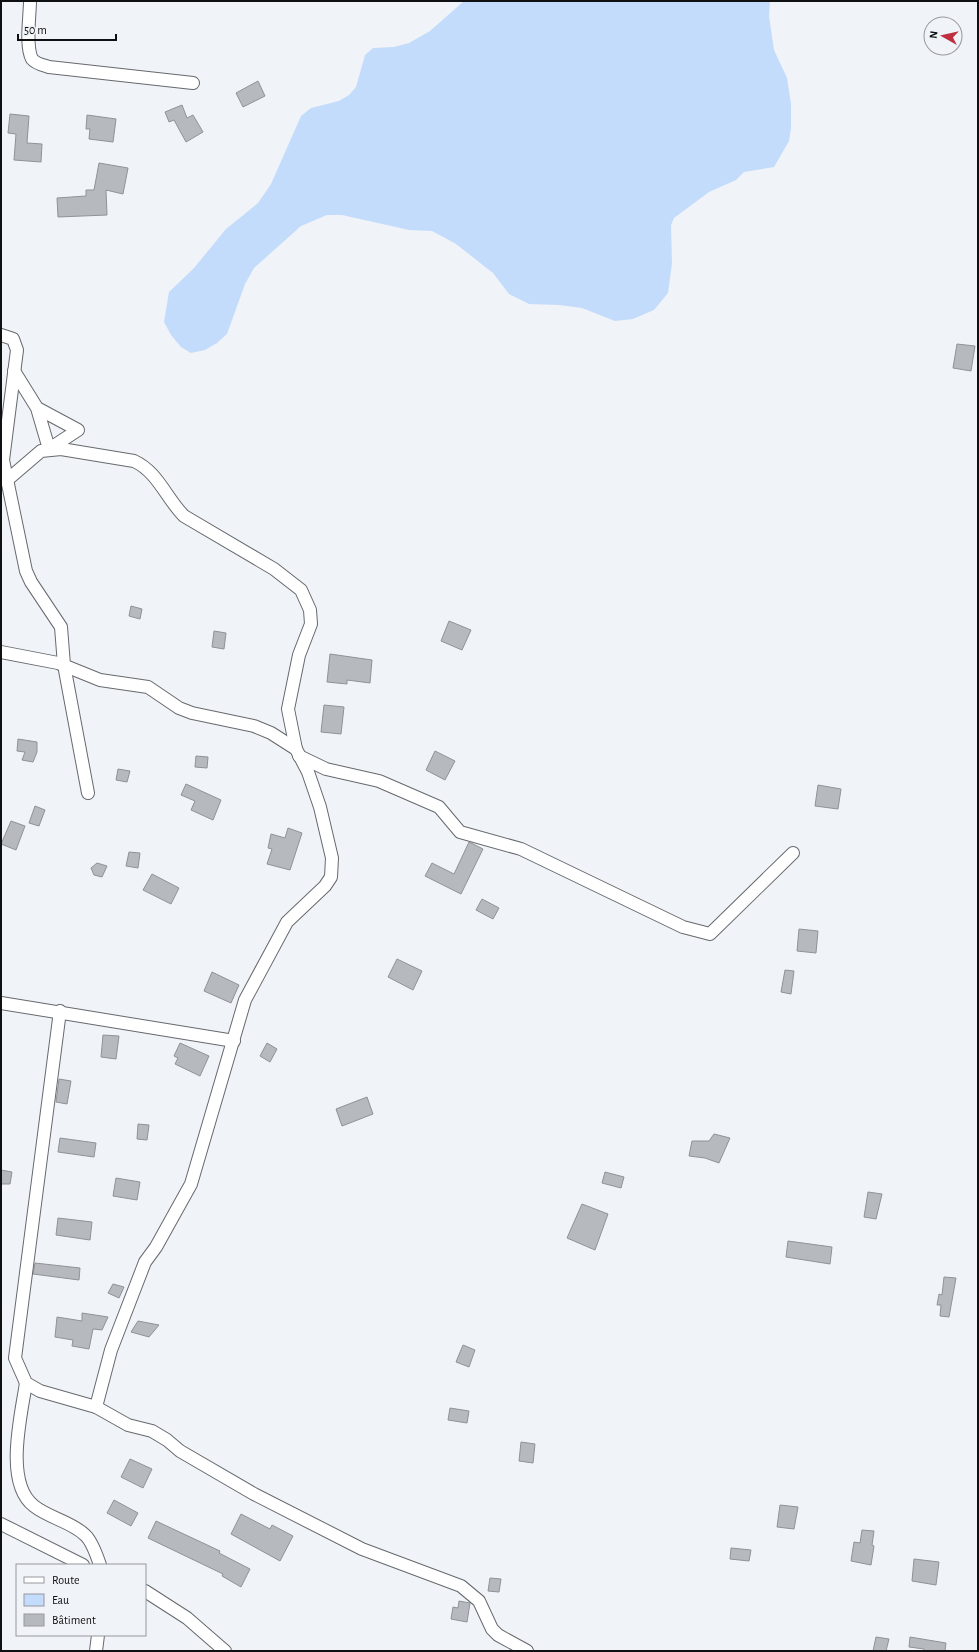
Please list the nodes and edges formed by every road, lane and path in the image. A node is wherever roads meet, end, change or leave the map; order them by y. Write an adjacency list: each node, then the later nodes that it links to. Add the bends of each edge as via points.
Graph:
1 (30, 1): 2 (street, via 30,54 38,64)
2 (192, 83)
3 (1, 335): 4 (street, via 15,342 17,350)
4 (14, 371): 5 (street); 7 (street, via 4,444)
5 (37, 408): 6 (street); 6 (street, via 78,430)
6 (49, 449): 7 (street, via 41,451); 10 (street, via 126,458 145,466 184,516 274,569 301,590 310,610 312,624 299,655 288,709)
7 (6, 481): 9 (street, via 26,571 61,627)
8 (1, 652): 9 (street)
9 (64, 665): 10 (street, via 100,680 148,687 179,708 208,718 254,726 271,733); 11 (street)
10 (298, 753): 12 (street, via 326,769 386,784 439,808 460,832 521,849 683,927 710,934); 15 (street, via 308,772 320,807 332,858 331,877 325,886 286,922 245,1000)
11 (88, 794)
12 (793, 853)
13 (1, 1003): 14 (street)
14 (60, 1011): 15 (street); 16 (street, via 15,1358)
15 (234, 1041): 17 (street, via 191,1184 145,1262 111,1350)
16 (26, 1383): 17 (street, via 40,1391); 20 (street, via 16,1446 18,1472 25,1497 34,1506 86,1535)
17 (96, 1407): 25 (street, via 128,1425 152,1431 180,1451 254,1494 362,1549 461,1586 479,1600 492,1629 498,1635)
18 (1, 1524): 19 (street)
19 (81, 1564)
20 (100, 1564)
21 (146, 1592): 24 (street, via 186,1618)
22 (98, 1636): 23 (street)
23 (96, 1651)
24 (225, 1651)
25 (526, 1651)

